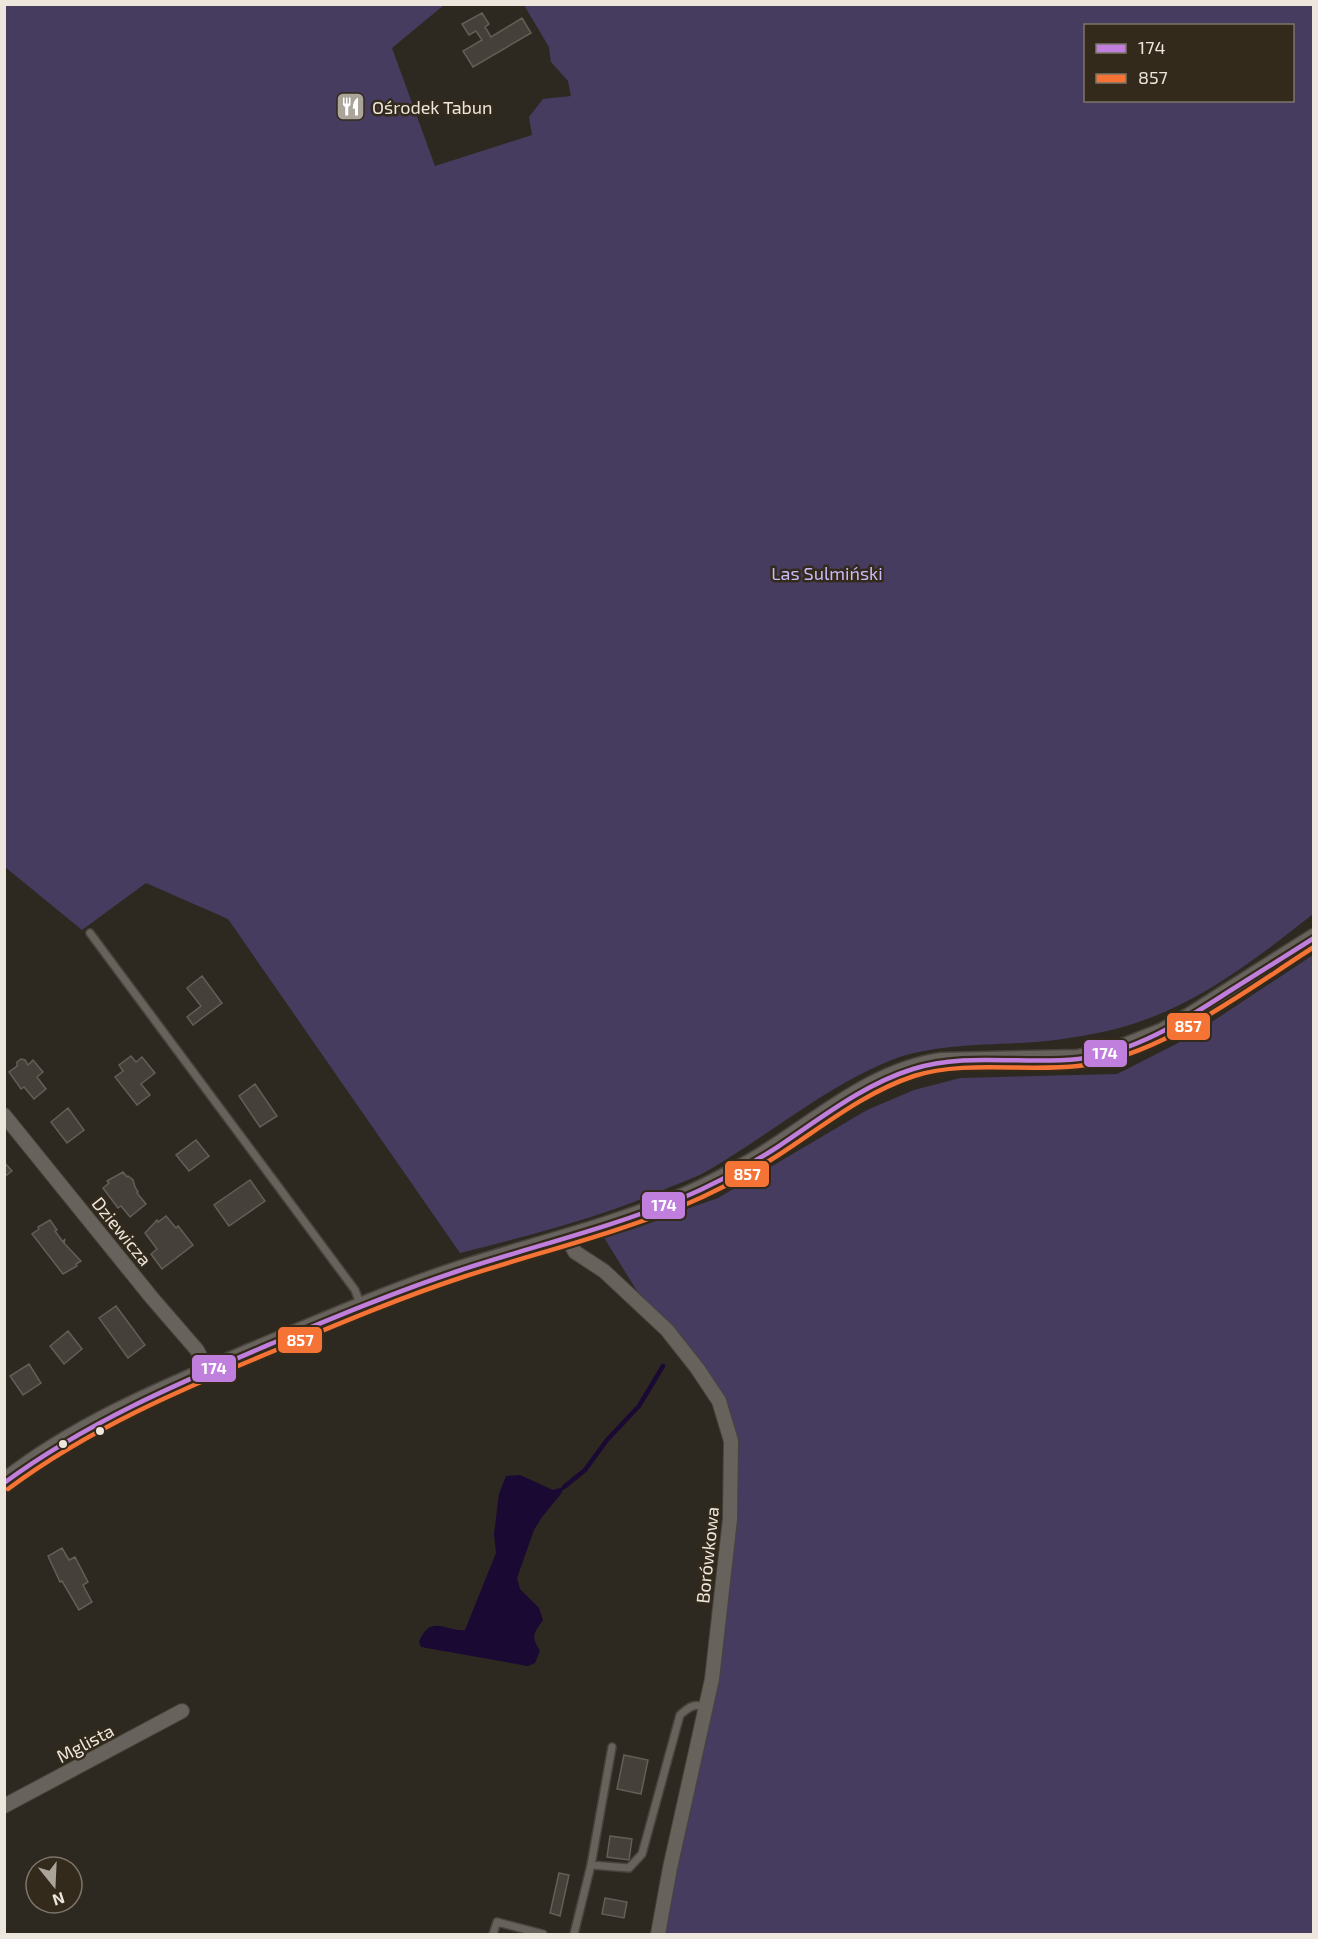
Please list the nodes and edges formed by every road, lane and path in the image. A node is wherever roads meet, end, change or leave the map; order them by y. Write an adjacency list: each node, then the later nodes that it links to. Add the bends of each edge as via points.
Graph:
1 (90, 933): 5 (lane, via 355,1290)
2 (1314, 938): 4 (street, via 1188,1018 1132,1045 1078,1059 942,1062 911,1068 869,1086 751,1162 680,1199)
3 (4, 1116): 6 (street, Dziewicza, via 197,1350)
4 (567, 1237): 5 (street); 8 (street, Borówkowa, via 575,1252 604,1271 675,1340 719,1401 731,1441 730,1519 712,1679)
5 (361, 1306): 6 (street)
6 (208, 1371): 7 (street, via 71,1438)
7 (4, 1483)
8 (705, 1707): 12 (lane, via 698,1704 680,1715 642,1854 629,1868); 16 (street, Borówkowa)
9 (182, 1711): 11 (street, Mglista)
10 (612, 1747): 12 (lane)
11 (4, 1806)
12 (591, 1865): 15 (lane)
13 (493, 1935): 14 (lane, via 497,1922)
14 (543, 1935)
15 (574, 1935)
16 (658, 1935)

